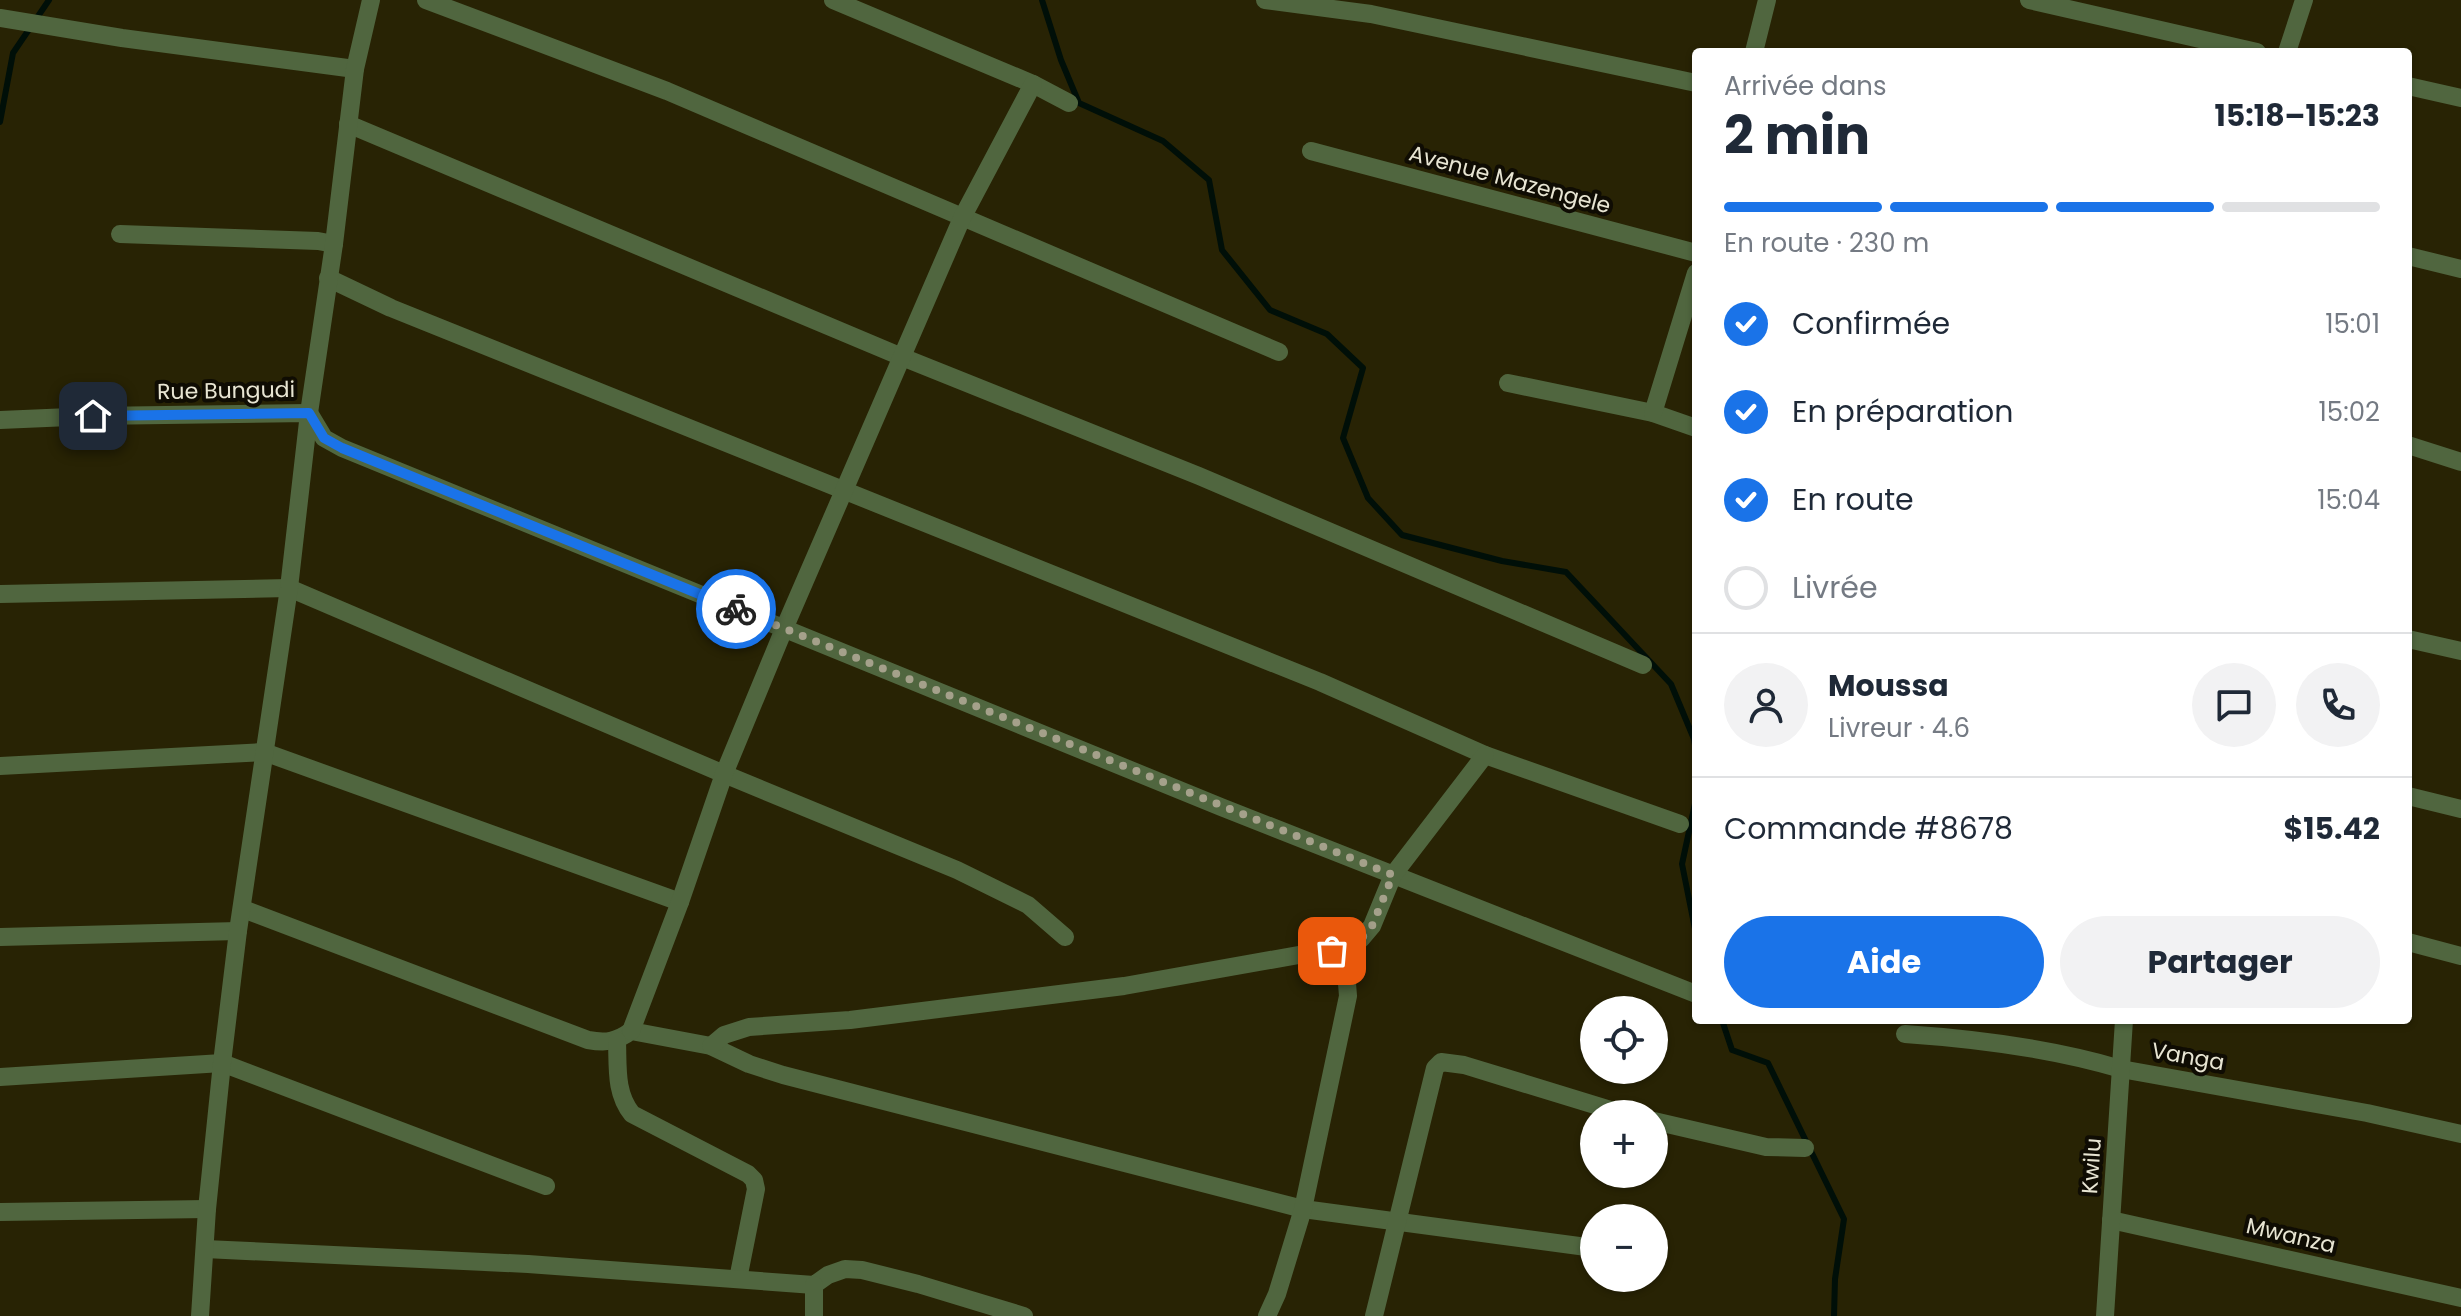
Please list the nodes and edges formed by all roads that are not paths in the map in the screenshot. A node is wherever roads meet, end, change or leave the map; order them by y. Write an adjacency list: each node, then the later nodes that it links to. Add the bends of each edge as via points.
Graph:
1 (371, 0): 12 (street)
2 (426, 0): 20 (street, via 667,91)
3 (833, 0): 14 (street)
4 (1265, 0): 13 (street, via 1371,14)
5 (1767, 0): 9 (street)
6 (2029, 0): 10 (street)
7 (2304, 0): 11 (street)
8 (0, 18): 12 (street)
9 (1755, 48)
10 (2239, 48)
11 (2288, 48)
12 (355, 69): 18 (street)
13 (1692, 82)
14 (1033, 84): 17 (street); 20 (street)
15 (2412, 87): 16 (street)
16 (2461, 98)
17 (1069, 103)
18 (348, 124): 22 (street); 29 (street)
19 (1311, 151): 23 (street, Avenue Mazengele)
20 (962, 218): 28 (street); 29 (street)
21 (120, 234): 22 (street)
22 (334, 244): 26 (street)
23 (1692, 252)
24 (2412, 257): 25 (street)
25 (2461, 269)
26 (328, 278): 31 (street); 37 (street)
27 (1692, 286): 32 (street)
28 (1279, 352)
29 (902, 357): 37 (street); 43 (street, via 1199,476)
30 (1508, 383): 32 (street)
31 (309, 413): 33 (street, Rue Bungudi); 38 (street); 40 (street, via 324,438 342,448)
32 (1653, 413): 34 (street)
33 (0, 420)
34 (1692, 427)
35 (2412, 446): 36 (street)
36 (2461, 462)
37 (844, 491): 40 (street); 45 (street, via 1320,682)
38 (289, 588): 39 (street); 44 (street); 47 (street)
39 (0, 594)
40 (784, 629): 47 (street); 51 (street)
41 (2412, 640): 42 (street)
42 (2461, 651)
43 (1643, 665)
44 (264, 752): 46 (street); 52 (street); 53 (street)
45 (1485, 755): 50 (street); 51 (street)
46 (0, 766)
47 (724, 774): 52 (street); 56 (street, via 957,870 1028,905)
48 (2412, 797): 49 (street)
49 (2461, 809)
50 (1680, 824)
51 (1393, 875): 58 (street, via 1372,926); 60 (street)
52 (680, 902): 63 (street)
53 (243, 909): 54 (street); 63 (street, via 588,1040 603,1043)
54 (238, 931): 55 (street); 65 (street)
55 (0, 937)
56 (1065, 937)
57 (2412, 943): 59 (street)
58 (1349, 946): 64 (street, via 1124,986 850,1020 749,1027 724,1035); 74 (street, via 1348,996)
59 (2461, 956)
60 (1692, 992)
61 (2124, 1024): 66 (street, Kwilu)
62 (1905, 1034): 66 (street, Vanga, via 1981,1039)
63 (624, 1036): 64 (street); 80 (street, via 620,1094 632,1114 754,1180)
64 (711, 1046): 74 (street, via 783,1075)
65 (222, 1063): 67 (street); 72 (street); 73 (street)
66 (2121, 1069): 70 (street, Vanga); 76 (street, Kwilu)
67 (0, 1077)
68 (1580, 1101): 77 (street, via 1441,1062 1435,1068)
69 (1668, 1124): 71 (street, via 1766,1147)
70 (2461, 1134)
71 (1805, 1148)
72 (546, 1186)
73 (207, 1209): 75 (street); 79 (street)
74 (1303, 1209): 77 (street); 86 (street)
75 (0, 1212)
76 (2111, 1220): 82 (street, Mwanza); 88 (street, Kwilu)
77 (1398, 1222): 78 (street); 87 (street)
78 (1580, 1246)
79 (205, 1249): 80 (street); 83 (street)
80 (738, 1279): 81 (street)
81 (814, 1285): 84 (street); 85 (street, via 845,1269 862,1270)
82 (2461, 1298)
83 (200, 1316)
84 (814, 1316)
85 (1024, 1316)
86 (1267, 1316)
87 (1374, 1316)
88 (2105, 1316)

